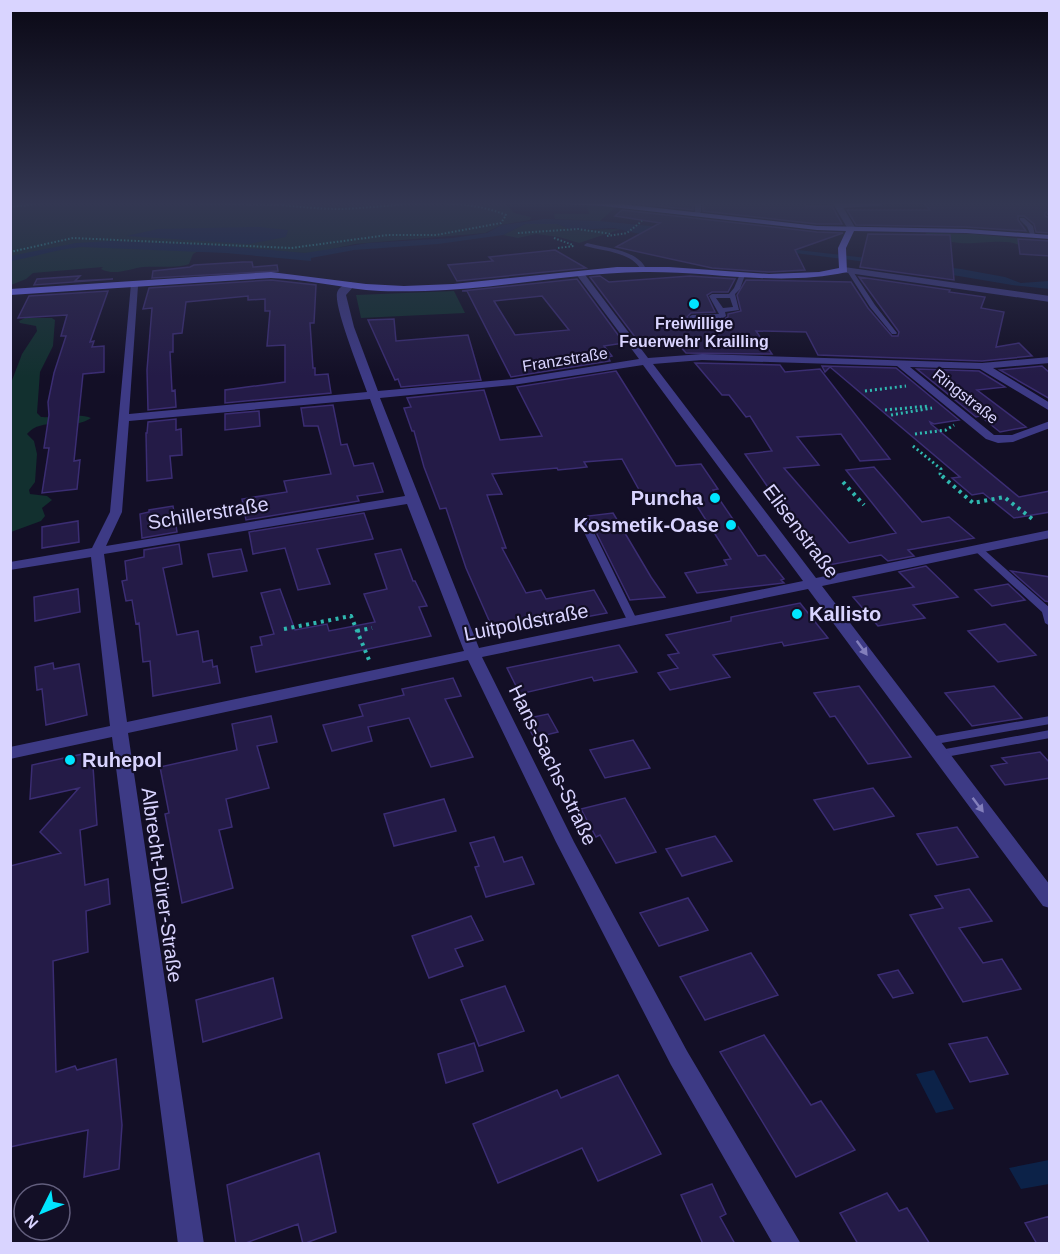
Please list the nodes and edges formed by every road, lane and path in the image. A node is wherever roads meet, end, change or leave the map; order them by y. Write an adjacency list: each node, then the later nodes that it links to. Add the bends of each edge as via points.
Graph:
1 (639, 261): 4 (lane)
2 (844, 261): 3 (street)
3 (845, 268): 6 (street, via 819,275); 11 (street); 14 (lane)
4 (643, 269): 5 (street); 6 (street)
5 (580, 274): 8 (street, via 452,287); 15 (street, Elisenstraße)
6 (742, 275): 10 (lane)
7 (134, 285): 8 (street, via 272,274); 9 (street); 26 (street)
8 (351, 285): 21 (street, Hans-Sachs-Straße, via 341,296)
9 (10, 292)
10 (733, 296): 12 (lane, via 737,309); 12 (lane, via 712,296)
11 (1050, 299)
12 (722, 310): 13 (lane, via 723,316)
13 (693, 317)
14 (894, 333)
15 (647, 361): 17 (street, Franzstraße, via 702,357); 21 (street, Franzstraße, via 513,382); 39 (street, Elisenstraße)
16 (1049, 361): 18 (street, Franzstraße)
17 (901, 365): 18 (street, Franzstraße); 19 (street, Ringstraße)
18 (982, 366): 23 (street)
19 (924, 384): 20 (path); 22 (street, Ringstraße)
20 (865, 391)
21 (375, 395): 26 (street, Franzstraße); 32 (street, Hans-Sachs-Straße)
22 (949, 405): 24 (path); 25 (path); 27 (street, Ringstraße, via 999,441)
23 (1050, 408)
24 (885, 410)
25 (891, 415)
26 (123, 418): 37 (street, via 116,512)
27 (1050, 424)
28 (954, 425): 29 (path, via 946,430)
29 (915, 434)
30 (913, 446): 35 (path, via 973,503 1004,497)
31 (843, 482): 33 (path)
32 (412, 499): 37 (street, Schillerstraße); 45 (street, Hans-Sachs-Straße)
33 (864, 505)
34 (584, 522): 40 (lane)
35 (1045, 530): 36 (street, Luitpoldstraße)
36 (978, 549): 39 (street, Luitpoldstraße); 41 (lane, via 1047,611)
37 (97, 551): 38 (street, Schillerstraße); 48 (street, Albrecht-Dürer-Straße)
38 (10, 566)
39 (814, 584): 40 (street, Luitpoldstraße); 50 (street, Elisenstraße, one-way to 50)
40 (633, 622): 45 (street, Luitpoldstraße)
41 (1050, 623)
42 (372, 628): 44 (path)
43 (284, 629): 44 (path, via 351,616)
44 (357, 630): 46 (path)
45 (473, 654): 46 (street, Luitpoldstraße); 54 (street, Hans-Sachs-Straße, via 679,1058)
46 (375, 674): 48 (street, Luitpoldstraße)
47 (1050, 720): 50 (lane)
48 (119, 728): 51 (street, Luitpoldstraße); 53 (street, Albrecht-Dürer-Straße)
49 (1050, 734): 50 (lane)
50 (935, 748): 52 (street, Elisenstraße, one-way to 52)
51 (10, 753)
52 (1050, 900)
53 (191, 1244)
54 (788, 1244)

